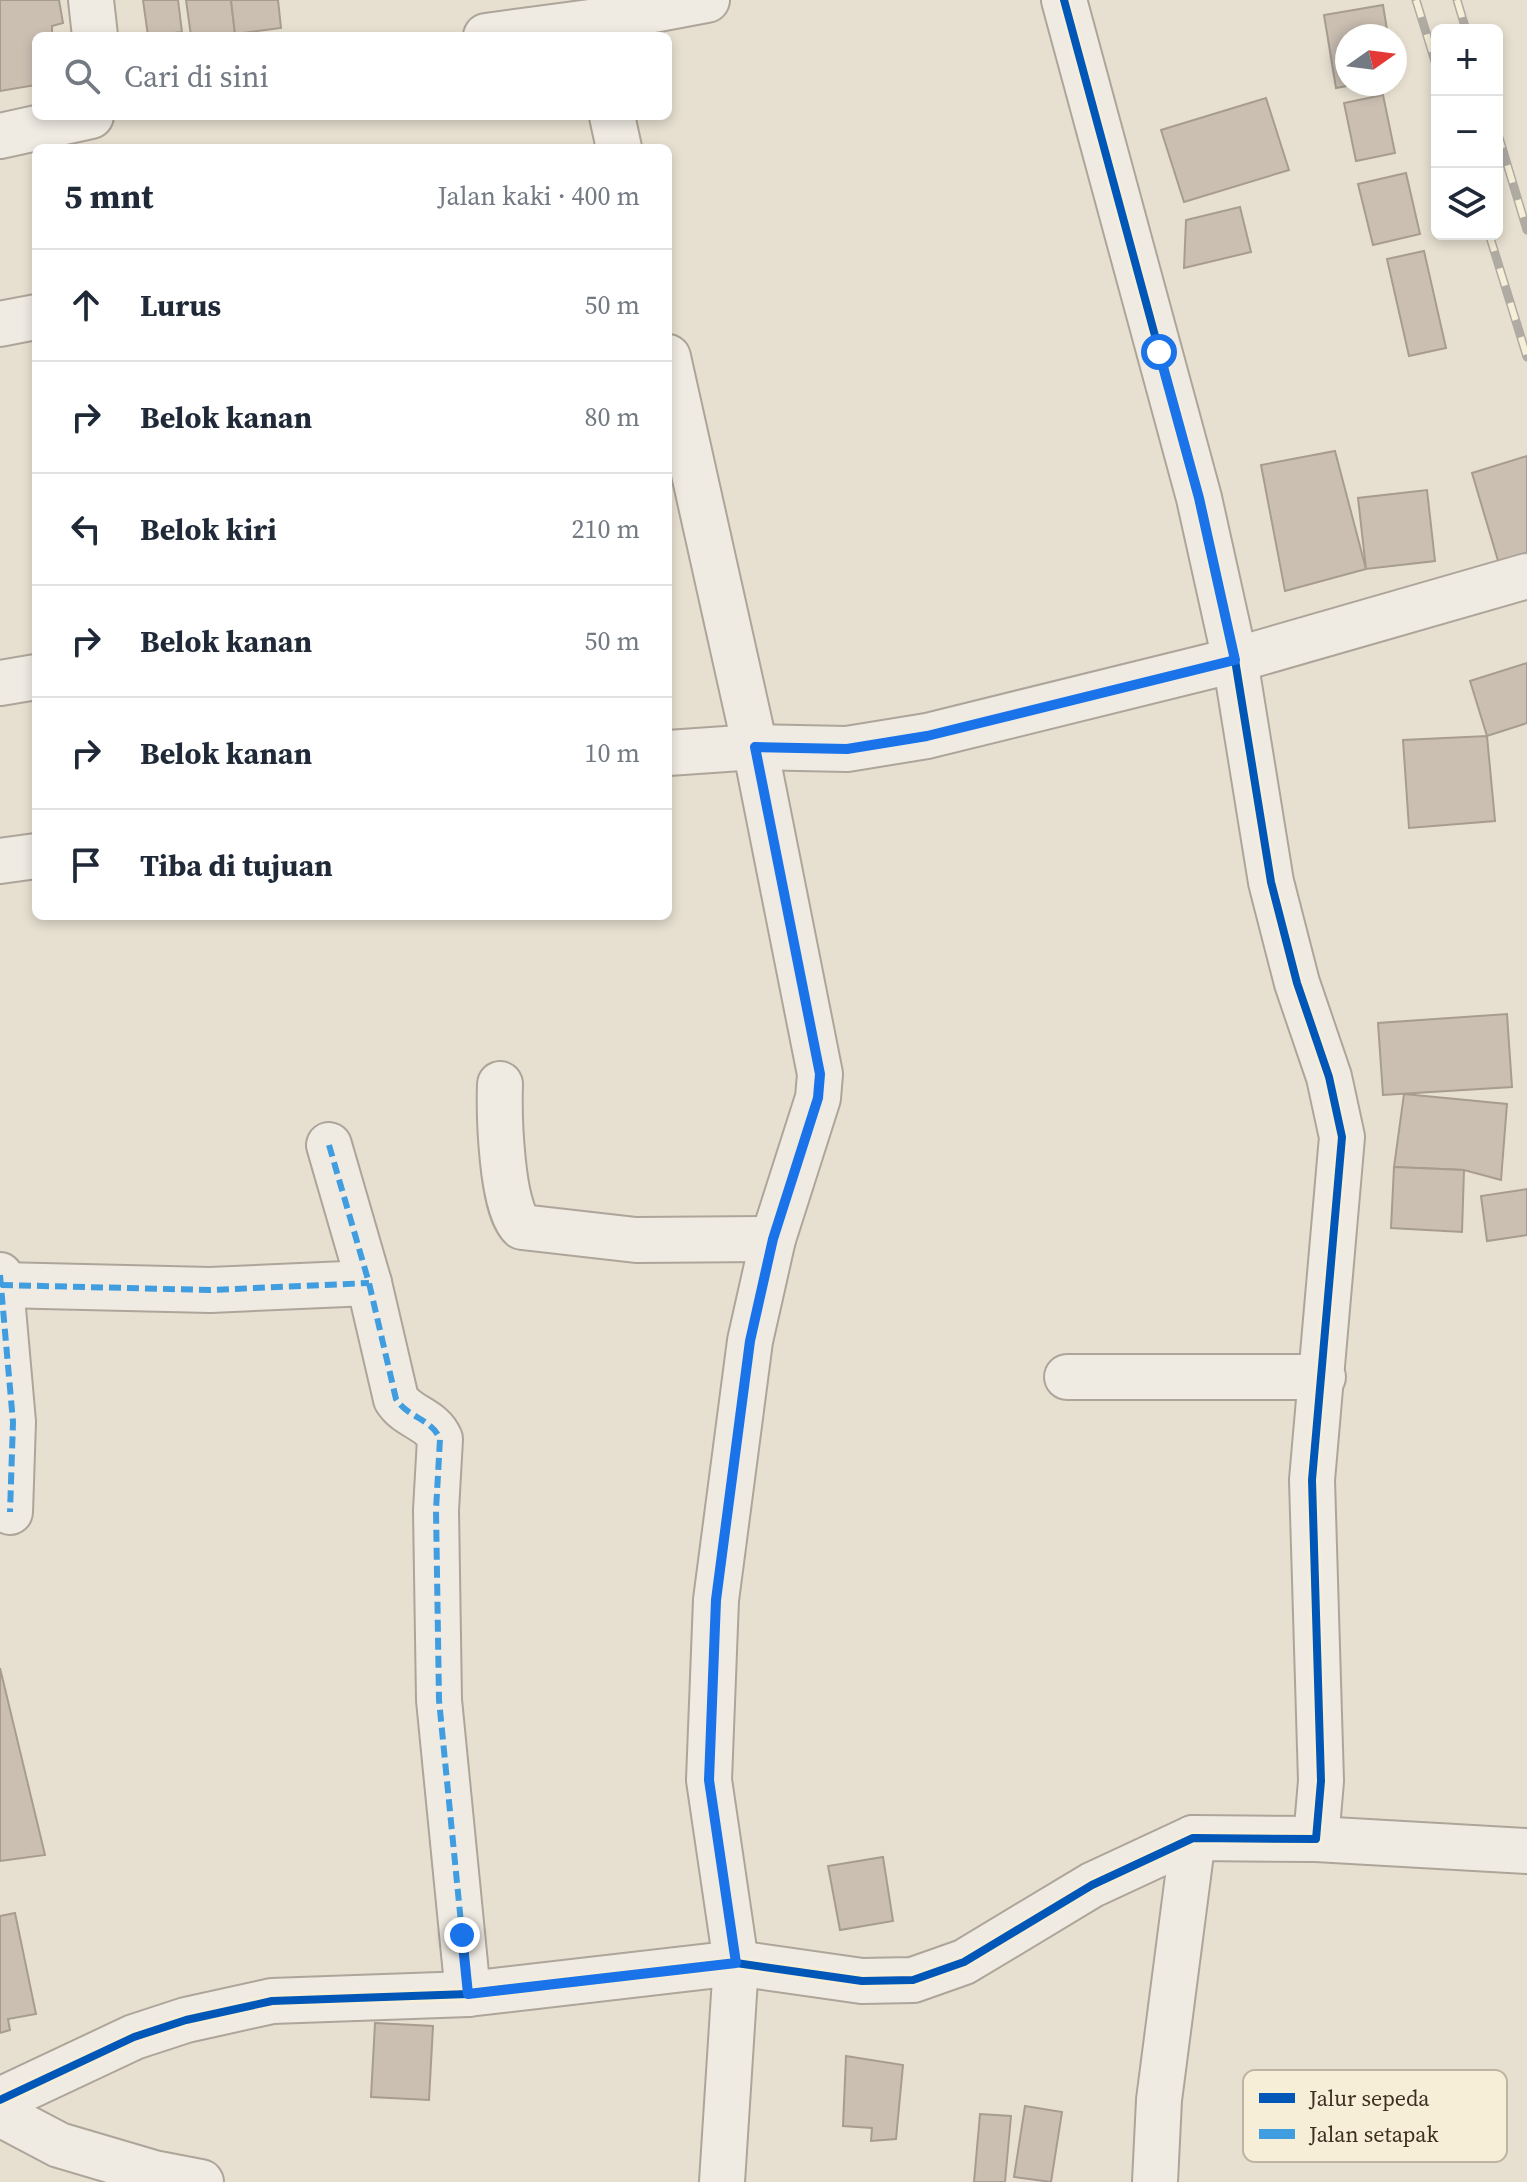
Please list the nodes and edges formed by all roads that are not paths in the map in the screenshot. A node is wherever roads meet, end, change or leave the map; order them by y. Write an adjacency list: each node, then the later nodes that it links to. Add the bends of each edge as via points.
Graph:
1 (91, 0): 5 (street)
2 (707, 0): 4 (street)
3 (1064, 0): 15 (street, via 1199,498)
4 (592, 29): 6 (street)
5 (95, 32)
6 (547, 32)
7 (78, 120): 9 (street)
8 (613, 120): 10 (street)
9 (24, 137)
10 (618, 144)
11 (32, 318): 12 (street)
12 (0, 324)
13 (672, 375): 18 (street)
14 (1527, 576): 15 (street)
15 (1235, 660): 18 (street, via 927,736 847,749); 28 (street, via 1271,882 1342,1137)
16 (32, 678): 17 (street)
17 (0, 683)
18 (755, 747): 19 (street); 24 (street, via 820,1074 818,1098)
19 (672, 753)
20 (32, 857): 21 (street)
21 (0, 861)
22 (500, 1084): 24 (street, via 512,1214 522,1227 636,1240)
23 (329, 1145): 26 (street)
24 (773, 1239): 33 (street, via 750,1341 716,1600 709,1780)
25 (1, 1280): 26 (street, via 210,1290); 29 (street, via 13,1422)
26 (369, 1283): 34 (street, via 396,1399 405,1413 435,1429 440,1439 439,1700)
27 (1067, 1377): 28 (street)
28 (1323, 1377): 31 (street, via 1312,1480 1321,1781)
29 (10, 1512)
30 (1193, 1838): 31 (street); 33 (street, via 1092,1885 964,1962 913,1980 862,1981); 39 (street, via 1159,2100)
31 (1316, 1839): 32 (street)
32 (1527, 1851)
33 (736, 1963): 34 (street); 38 (street)
34 (468, 1994): 35 (street, via 240,2006 134,2037)
35 (0, 2100)
36 (0, 2114): 37 (street, via 59,2145)
37 (201, 2182)
38 (722, 2182)
39 (1155, 2182)

